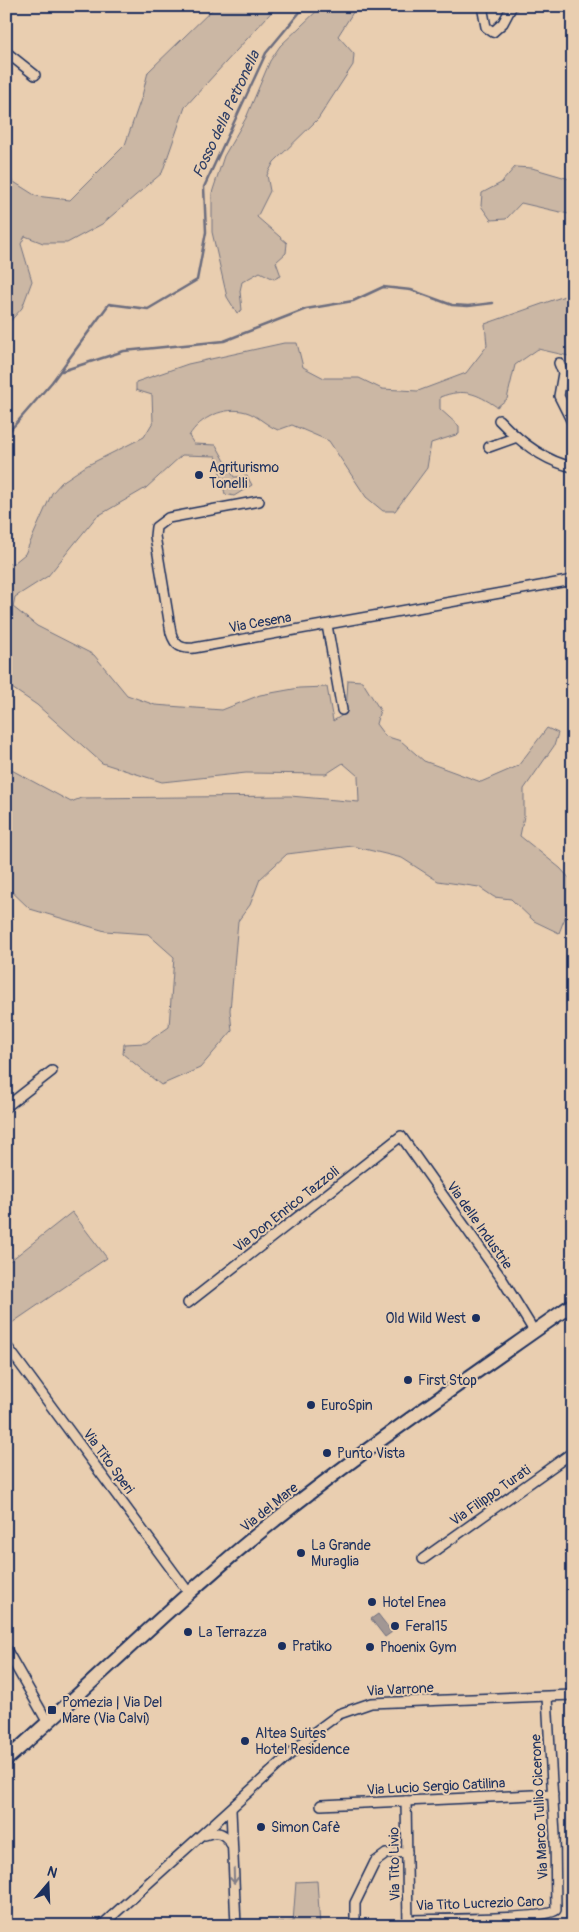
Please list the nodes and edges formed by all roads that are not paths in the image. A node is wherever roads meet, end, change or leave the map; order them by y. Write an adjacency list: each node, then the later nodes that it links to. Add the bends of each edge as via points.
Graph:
1 (482, 6): 2 (street, via 486,27 493,32 503,23)
2 (512, 6)
3 (6, 52): 4 (street)
4 (35, 75)
5 (559, 363): 7 (street, via 563,373 560,399)
6 (499, 420): 8 (street)
7 (573, 424)
8 (517, 437): 9 (street); 10 (street, via 552,460)
9 (489, 447)
10 (573, 467)
11 (259, 502): 13 (street, Via Cesena, via 171,517 156,527 175,642 182,648 194,648)
12 (573, 580): 13 (street, Via Cesena)
13 (327, 625): 14 (street)
14 (342, 710)
15 (52, 1071): 16 (street)
16 (6, 1107)
17 (401, 1136): 18 (street, Via Don Enrico Tazzoli); 20 (street, Via delle Industrie, via 502,1279)
18 (188, 1303)
19 (573, 1304): 20 (main road, Via del Mare)
20 (534, 1331): 24 (main road, Via del Mare, via 312,1492)
21 (6, 1345): 24 (street, Via Tito Speri)
22 (573, 1452): 23 (street, Via Filippo Turati)
23 (423, 1559)
24 (189, 1593): 28 (main road, Via del Mare)
25 (6, 1649): 28 (street)
26 (573, 1696): 27 (street, Via Varrone)
27 (547, 1697): 30 (street, Via Marco Tullio Cicerone); 33 (street, Via Varrone, via 358,1706 336,1716 316,1731)
28 (48, 1723): 29 (main road, Via del Mare)
29 (6, 1760)
30 (553, 1794): 31 (street, Via Lucio Sergio Catilina); 37 (street, Via Marco Tullio Cicerone, via 558,1901)
31 (406, 1801): 32 (street, Via Lucio Sergio Catilina); 36 (street, Via Tito Livio)
32 (321, 1805)
33 (231, 1810): 34 (street, Via Varrone); 35 (street)
34 (200, 1837): 35 (street, via 219,1833 226,1836); 40 (street, Via Varrone)
35 (232, 1845): 41 (street, one-way to 41)
36 (407, 1852): 39 (street, Via Tito Livio); 42 (street, via 386,1854 375,1862 355,1903)
37 (553, 1913): 38 (street, Via Tito Lucrezio Caro)
38 (514, 1921): 39 (street, Via Tito Lucrezio Caro)
39 (408, 1923)
40 (101, 1926)
41 (236, 1926)
42 (355, 1926)

